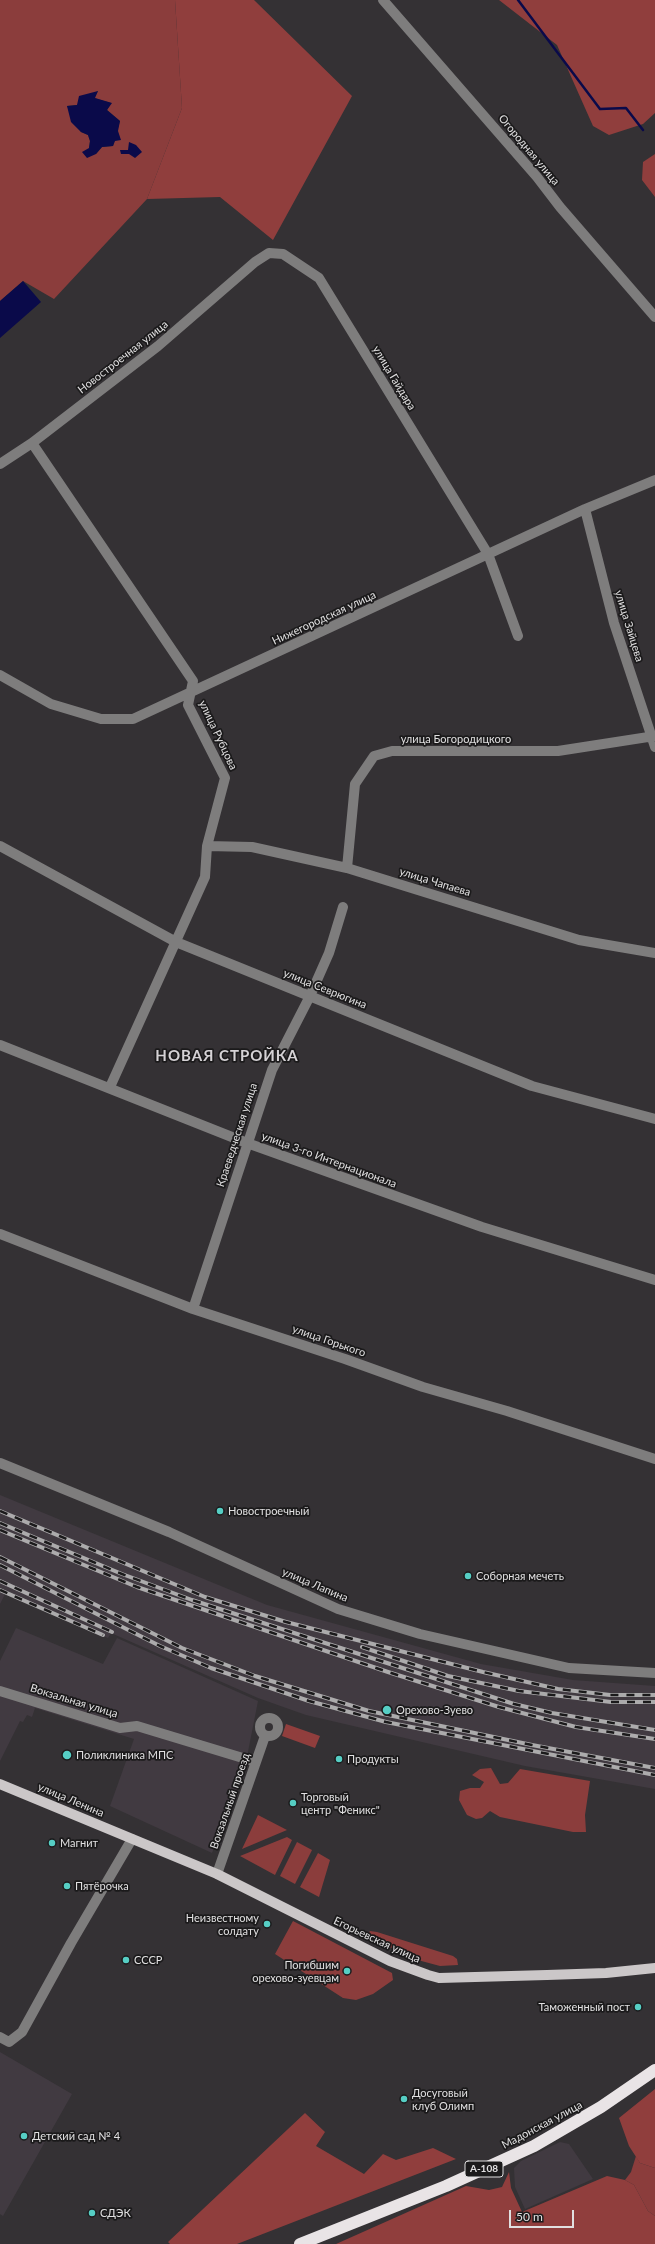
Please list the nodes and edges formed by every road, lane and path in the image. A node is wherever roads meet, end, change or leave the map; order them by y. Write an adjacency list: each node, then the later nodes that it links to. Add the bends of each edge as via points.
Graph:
1 (383, 0): 3 (street, Огородная улица)
2 (255, 262): 4 (street, Новостроечная улица, via 158,346); 8 (street, улица Гайдара, via 269,253 283,254 319,278)
3 (655, 317)
4 (32, 443): 5 (street, Новостроечная улица); 11 (street, улица Рубцова, via 193,681)
5 (0, 464)
6 (655, 480): 7 (street, Нижегородская улица)
7 (585, 509): 8 (street, Нижегородская улица); 12 (street, улица Зайцева, via 614,623)
8 (488, 554): 9 (street, улица Гайдара); 11 (street, Нижегородская улица)
9 (518, 636)
10 (0, 675): 11 (street, Нижегородская улица, via 52,704 101,719 133,719)
11 (191, 693): 15 (street, улица Рубцова, via 188,705 225,778)
12 (654, 737): 13 (street, улица Зайцева); 16 (street, улица Богородицкого, via 558,751 392,751 374,756 355,784)
13 (655, 747)
14 (0, 846): 18 (street, улица Севрюгина)
15 (207, 846): 16 (street, улица Чапаева, via 252,847); 18 (street, улица Рубцова, via 205,877)
16 (347, 868): 19 (street, улица Чапаева, via 579,940)
17 (343, 907): 20 (street, Краеведческая улица, via 329,953)
18 (176, 942): 20 (street, улица Севрюгина); 22 (street, улица Рубцова)
19 (655, 953)
20 (310, 996): 23 (street, улица Севрюгина, via 532,1086); 24 (street, Краеведческая улица, via 272,1070)
21 (0, 1045): 22 (street, улица 3-го Интернационала)
22 (110, 1087): 24 (street, улица 3-го Интернационала)
23 (655, 1119)
24 (247, 1143): 26 (street, улица 3-го Интернационала, via 482,1228); 27 (street, Краеведческая улица)
25 (0, 1234): 27 (street, улица Горького)
26 (655, 1280)
27 (194, 1309): 28 (street, улица Горького, via 345,1358 422,1387 507,1410)
28 (655, 1459)
29 (0, 1463): 30 (street, улица Лапина, via 169,1532 338,1609 420,1634 554,1665)
30 (655, 1673)
31 (0, 1692): 33 (street, Вокзальная улица, via 120,1728 137,1726)
32 (266, 1736): 33 (street, Вокзальный проезд)
33 (256, 1762): 36 (street, Вокзальный проезд)
34 (0, 1784): 35 (main road, улица Ленина)
35 (132, 1840): 36 (main road, Егорьевская улица); 38 (street, via 70,1943 22,2032)
36 (217, 1874): 37 (main road, Егорьевская улица, via 390,1961 434,1977 606,1973)
37 (655, 1968)
38 (4, 2040)
39 (655, 2070): 40 (highway, Мадонская улица / А-108, via 600,2107 534,2146 446,2186)
40 (300, 2244)

